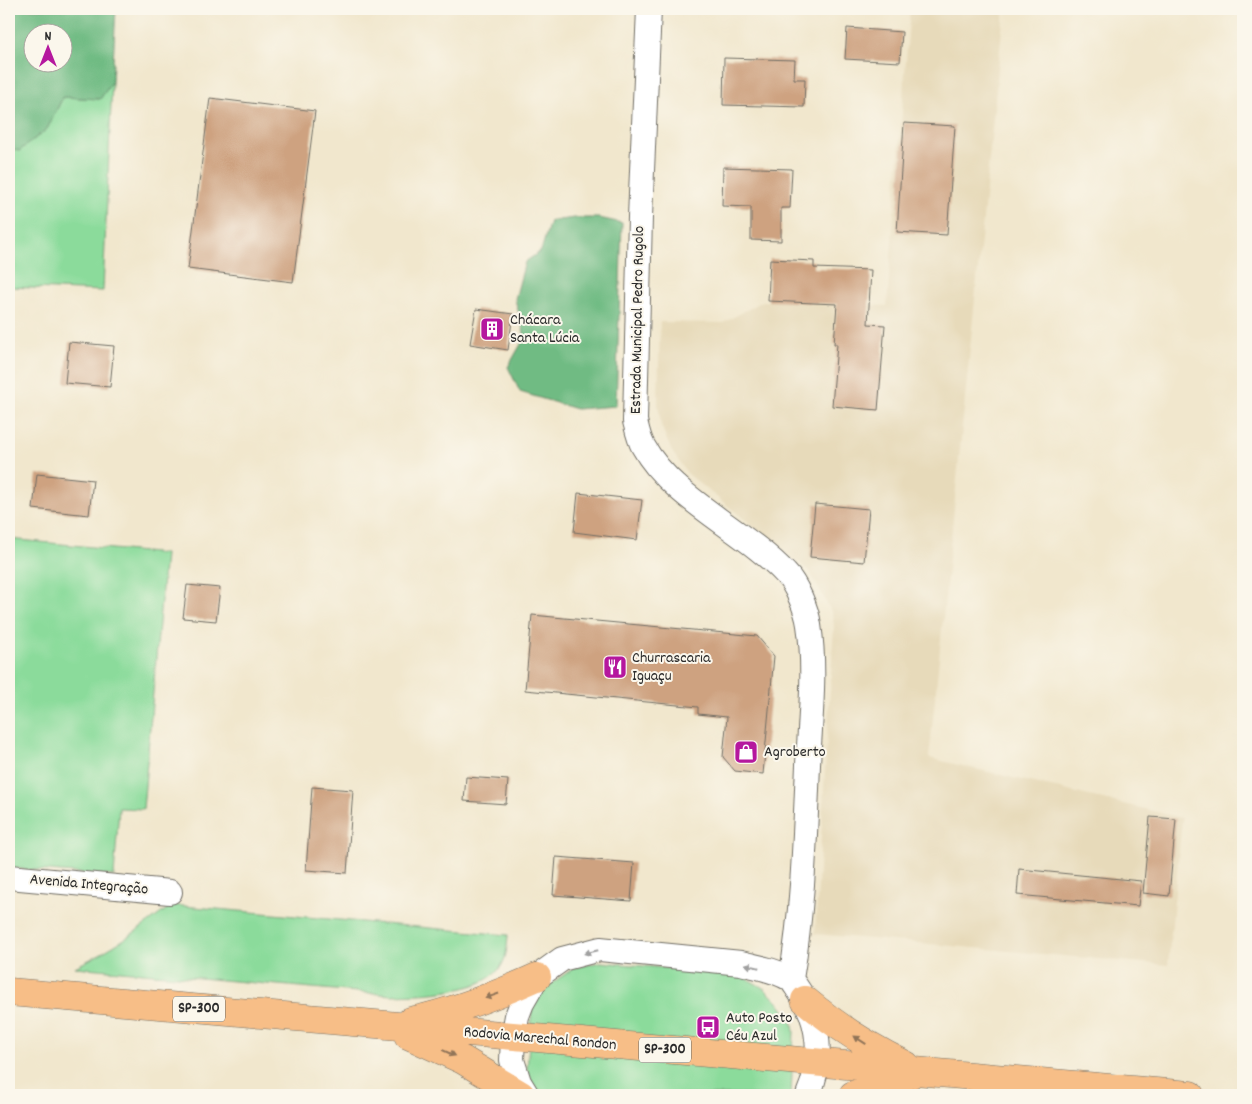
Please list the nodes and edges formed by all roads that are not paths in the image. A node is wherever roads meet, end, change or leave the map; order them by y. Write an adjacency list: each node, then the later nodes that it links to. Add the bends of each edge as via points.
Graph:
1 (649, 9): 5 (street, Estrada Municipal Pedro Rugolo, via 635,421 643,446 664,474 788,575 809,624 812,685 797,946)
2 (9, 877): 3 (street, Avenida Integração)
3 (170, 892)
4 (537, 977): 5 (street, one-way to 4, via 763,969 741,963 600,950 562,959); 7 (main road, one-way to 7, via 435,1015); 8 (street, via 522,1003)
5 (798, 989): 9 (street, via 813,1020 818,1040); 10 (main road, one-way to 5, via 830,1020)
6 (9, 992): 7 (main road, Rodovia Marechal Rondon / SP-300)
7 (389, 1026): 8 (main road, Rodovia Marechal Rondon / SP-300); 11 (main road, one-way to 11, via 463,1060)
8 (513, 1037): 9 (main road, Rodovia Marechal Rondon / SP-300); 12 (street, via 512,1060)
9 (817, 1062): 10 (main road, Rodovia Marechal Rondon / SP-300); 13 (street, via 814,1083)
10 (918, 1072): 14 (main road); 15 (main road, Rodovia Marechal Rondon / SP-300)
11 (521, 1095)
12 (527, 1095)
13 (808, 1095)
14 (853, 1095)
15 (1190, 1095)

